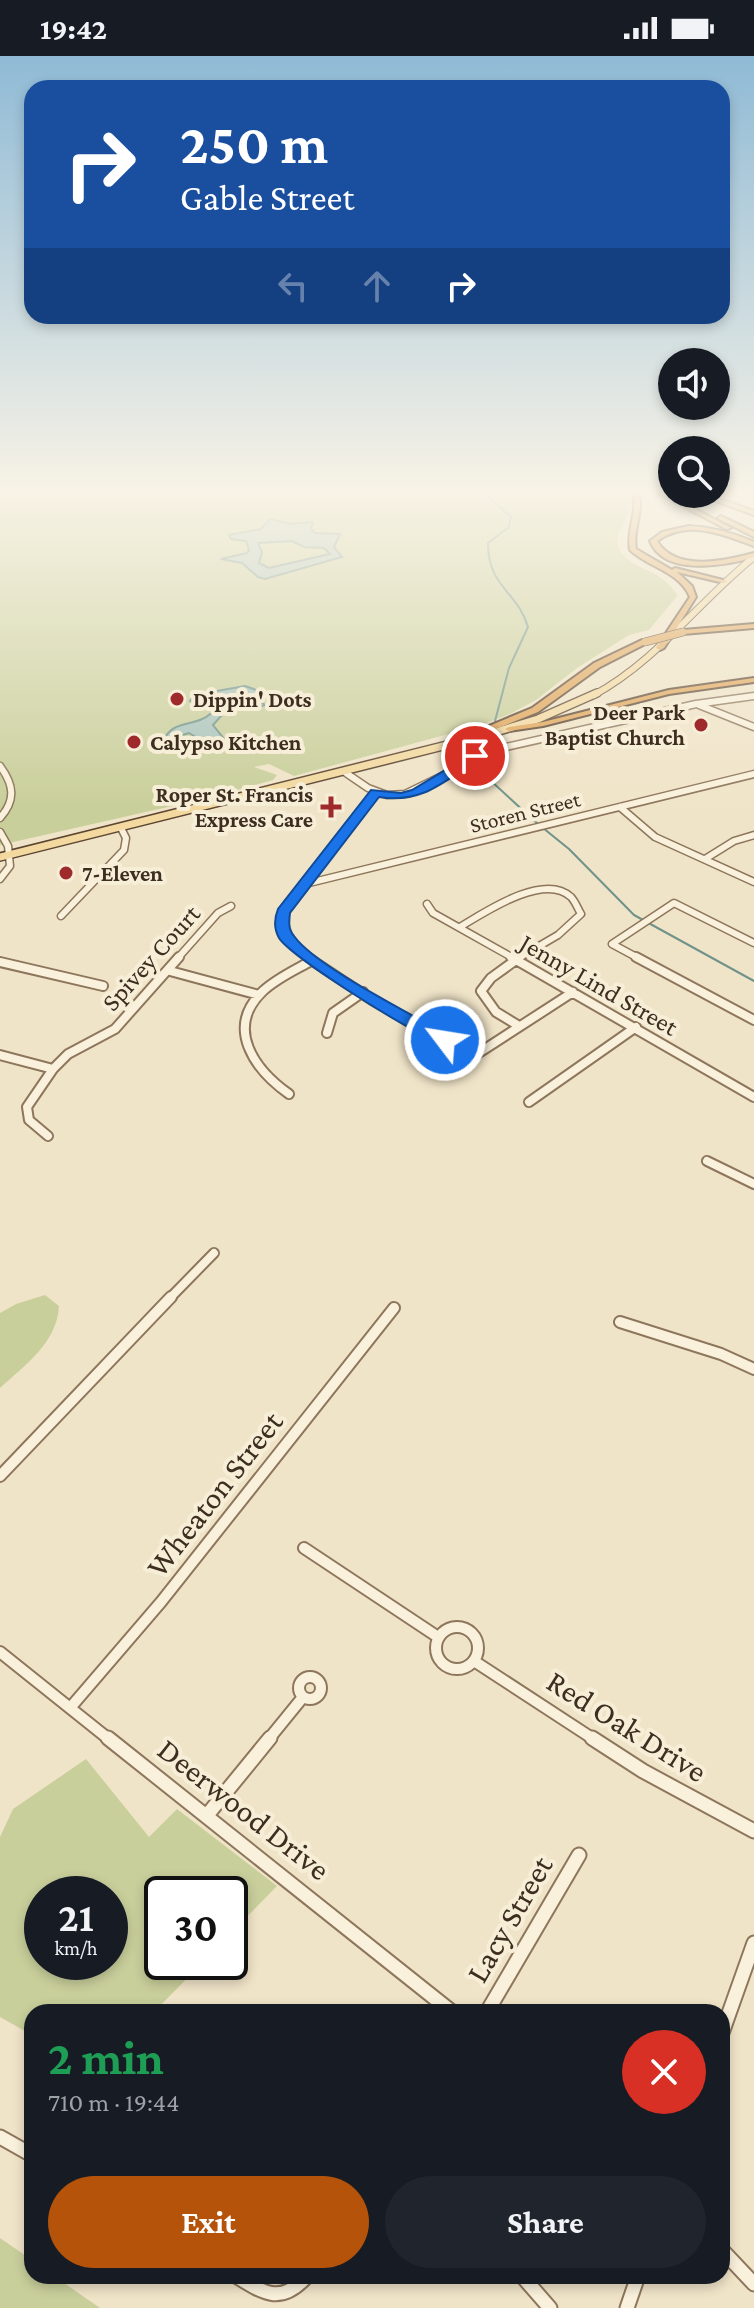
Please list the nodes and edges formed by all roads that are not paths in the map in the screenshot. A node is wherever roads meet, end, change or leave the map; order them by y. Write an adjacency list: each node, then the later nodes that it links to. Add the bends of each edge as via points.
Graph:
1 (693, 596): 4 (highway)
2 (710, 596): 4 (main road)
3 (754, 626): 10 (highway, bridge, via 683,632 645,642 597,665 535,710)
4 (660, 648): 9 (main road, via 598,693)
5 (754, 680): 9 (highway, via 669,692)
6 (754, 696): 7 (street)
7 (696, 704): 8 (street); 14 (street, via 475,756 417,793)
8 (754, 727)
9 (509, 729): 10 (main road)
10 (445, 746): 12 (main road)
11 (0, 766): 16 (street, via 14,791)
12 (346, 773): 14 (street); 17 (main road)
13 (754, 774): 15 (street, Storen Street)
14 (376, 793): 24 (street)
15 (620, 807): 21 (street, via 655,837); 24 (street, Storen Street)
16 (1, 819)
17 (121, 828): 20 (main road); 27 (street, via 124,850)
18 (0, 832): 20 (street, via 8,846)
19 (754, 835): 21 (street)
20 (3, 854): 22 (street, via 10,866)
21 (705, 859): 23 (street)
22 (0, 879)
23 (754, 882)
24 (305, 884): 31 (street, via 283,912 282,925 286,937)
25 (427, 904): 28 (street, Jenny Lind Street)
26 (231, 906): 33 (street, Spivey Court, via 218,913)
27 (61, 916)
28 (460, 927): 30 (street, Jenny Lind Street); 30 (street, via 536,889 559,891 578,903 581,914 572,927)
29 (754, 943): 38 (street, via 674,903 612,944)
30 (517, 960): 36 (street, Jenny Lind Street); 39 (street, via 481,991 493,1010)
31 (311, 961): 35 (street); 37 (street)
32 (0, 962): 34 (street)
33 (170, 971): 37 (street); 44 (street, Spivey Court, via 115,1029 68,1054)
34 (103, 986)
35 (363, 992): 41 (street, via 331,1014); 43 (street)
36 (573, 992): 39 (street); 40 (street, Jenny Lind Street)
37 (259, 995): 46 (street, via 245,1027 249,1055)
38 (754, 1020)
39 (519, 1026): 43 (street)
40 (636, 1027): 47 (street, Jenny Lind Street); 48 (street)
41 (327, 1033)
42 (0, 1055): 44 (street)
43 (472, 1057): 45 (street)
44 (53, 1069): 49 (street, Spivey Court, via 27,1107 29,1120)
45 (454, 1069)
46 (289, 1094)
47 (754, 1097)
48 (529, 1102)
49 (48, 1136)
50 (707, 1161): 51 (street)
51 (752, 1180)
52 (214, 1253): 56 (street)
53 (394, 1308): 62 (street, Wheaton Street)
54 (620, 1322): 55 (street)
55 (754, 1369)
56 (0, 1476)
57 (304, 1548): 58 (street, Red Oak Drive)
58 (438, 1637): 60 (street, Red Oak Drive, via 435,1650 448,1666 462,1668); 60 (street, via 455,1629 468,1632 477,1642)
59 (0, 1652): 62 (street, Deerwood Drive)
60 (474, 1661): 64 (street, Red Oak Drive, via 643,1771)
61 (303, 1697): 63 (street)
62 (70, 1708): 63 (street, Deerwood Drive)
63 (208, 1814): 67 (street, Deerwood Drive)
64 (754, 1831)
65 (579, 1855): 68 (street, Lacy Street)
66 (754, 1943): 69 (street)
67 (442, 2004)
68 (492, 2004)
69 (730, 2010)
70 (0, 2137): 71 (street)
71 (24, 2150)
72 (730, 2258): 77 (street)
73 (249, 2284): 74 (street, via 281,2298)
74 (301, 2284)
75 (529, 2284): 78 (street)
76 (635, 2284): 79 (street)
77 (754, 2284)
78 (550, 2308)
79 (627, 2308)

